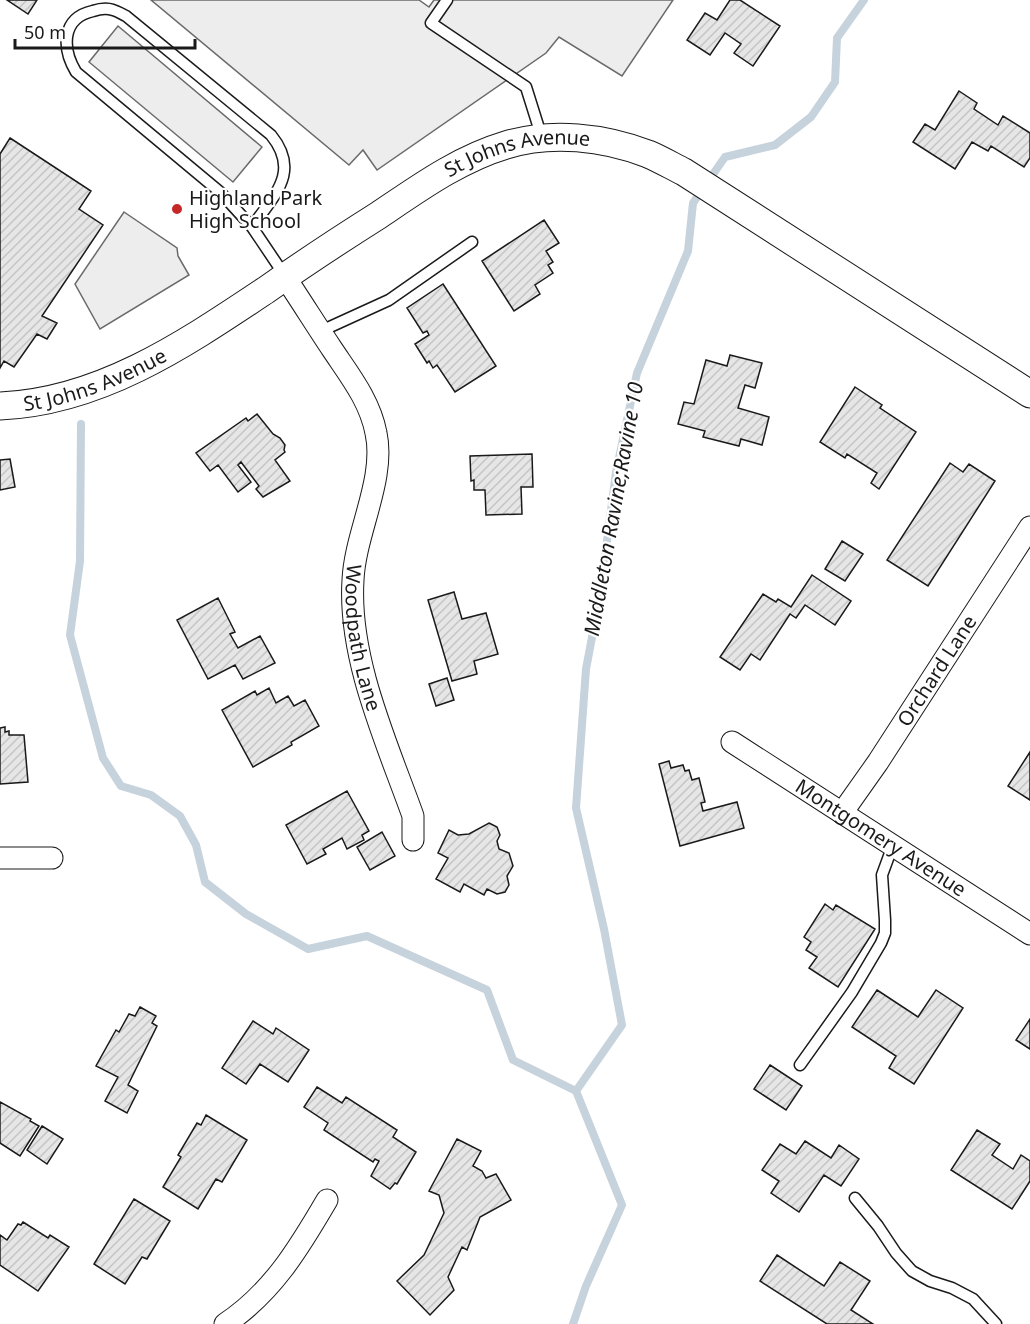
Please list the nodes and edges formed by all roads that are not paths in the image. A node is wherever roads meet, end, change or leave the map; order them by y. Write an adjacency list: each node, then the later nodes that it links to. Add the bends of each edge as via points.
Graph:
1 (447, 0): 2 (lane, via 431,23 526,87)
2 (542, 139): 5 (street, St Johns Avenue, via 507,145 459,165); 7 (street, St Johns Avenue, via 579,138 614,143 649,154 684,172)
3 (252, 227): 3 (lane, via 284,176 285,160 271,135 126,16 112,9 98,10 72,22 67,48 76,72 220,192); 5 (lane)
4 (472, 242): 6 (lane, via 389,300)
5 (285, 277): 6 (street, Woodpath Lane); 8 (street, St Johns Avenue, via 141,368 95,387 24,405)
6 (321, 331): 12 (street, Woodpath Lane, via 365,398 377,434 377,474 353,580 354,625 364,674 413,816)
7 (1030, 394)
8 (0, 406)
9 (1030, 527): 11 (street, Orchard Lane)
10 (732, 742): 11 (street, Montgomery Avenue)
11 (842, 813): 13 (street, Montgomery Avenue)
12 (413, 840)
13 (893, 845): 16 (street, Montgomery Avenue); 17 (lane, via 882,875 885,933 881,943)
14 (0, 858): 15 (street)
15 (52, 858)
16 (1030, 934)
17 (800, 1065)
18 (855, 1198): 21 (lane, via 912,1271 972,1299)
19 (327, 1200): 20 (street, via 278,1277 246,1311)
20 (225, 1324)
21 (996, 1324)

